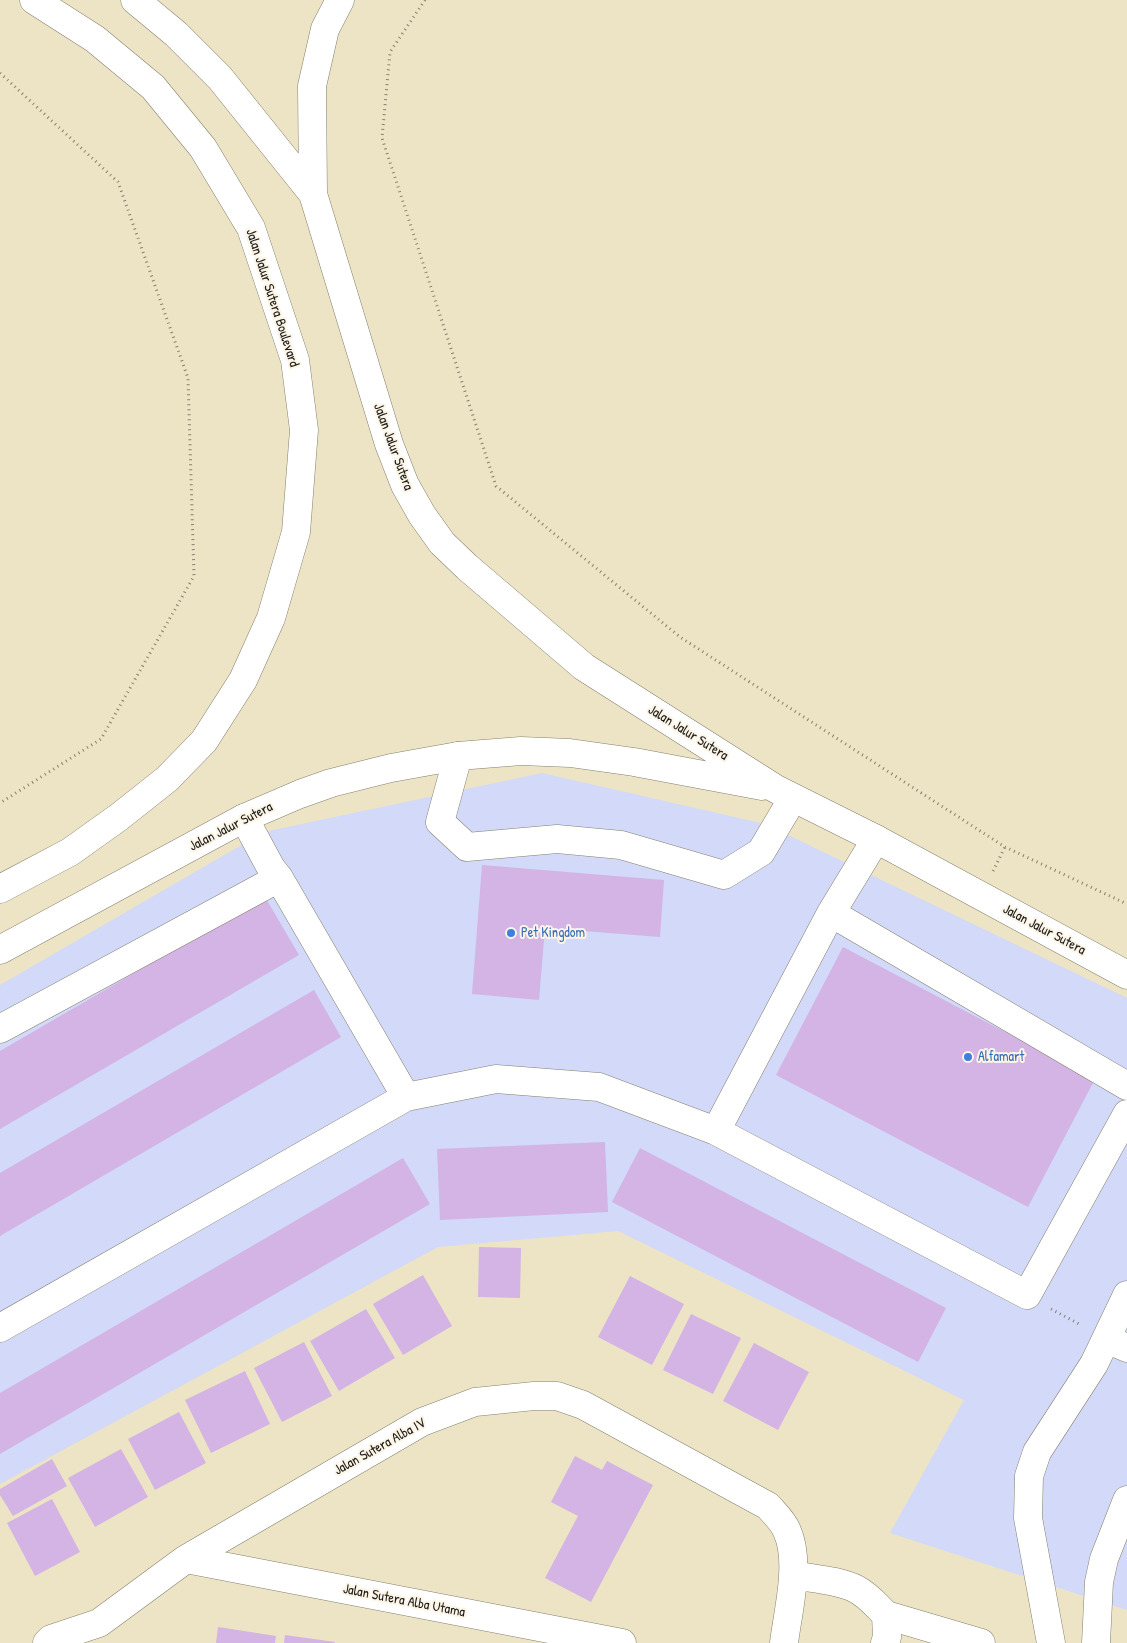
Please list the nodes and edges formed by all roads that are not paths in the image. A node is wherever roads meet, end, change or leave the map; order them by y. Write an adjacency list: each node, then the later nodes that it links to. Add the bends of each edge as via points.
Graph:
1 (34, 0): 10 (main road, Jalan Jalur Sutera Boulevard, via 95,39 153,87 203,148 251,228 295,360 304,430 296,532 271,618 243,680 204,742 167,779 119,817 70,852)
2 (136, 0): 4 (main road, via 220,78)
3 (340, 0): 4 (main road, Jalan Jalur Sutera, via 325,29 312,86)
4 (313, 194): 6 (main road, Jalan Jalur Sutera, via 389,444 405,485 442,543 584,667)
5 (458, 756): 6 (main road, Jalan Jalur Sutera, via 521,751 570,753 634,762); 6 (main road, via 440,822 467,847 557,839 621,845 724,875 760,852); 7 (main road, Jalan Jalur Sutera, via 331,783)
6 (784, 793): 8 (main road, Jalan Jalur Sutera)
7 (244, 818): 9 (main road); 12 (main road, Jalan Jalur Sutera)
8 (876, 839): 11 (main road); 13 (main road, Jalan Jalur Sutera)
9 (279, 878): 14 (main road); 16 (main road)
10 (0, 890)
11 (830, 913): 15 (main road); 18 (main road)
12 (0, 950)
13 (1127, 975)
14 (0, 1029)
15 (1127, 1086)
16 (406, 1097): 18 (main road, via 496,1079 599,1087); 20 (main road)
17 (1127, 1114): 18 (main road, via 1027,1295)
18 (716, 1131)
19 (1127, 1295): 21 (main road)
20 (0, 1328)
21 (1116, 1343): 32 (main road, via 1094,1364 1037,1452 1029,1476 1028,1518)
22 (1127, 1500): 33 (main road, via 1104,1559 1099,1582)
23 (186, 1559): 24 (main road, Jalan Sutera Alba IV, via 422,1422 475,1402 557,1396 583,1406 768,1506 788,1532 793,1550); 26 (main road, Jalan Sutera Alba IV); 28 (main road, Jalan Sutera Alba Utama)
24 (793, 1575): 25 (main road, via 845,1584 870,1599); 29 (main road, Jalan Sutera Alba IV)
25 (886, 1615): 30 (main road); 31 (main road)
26 (93, 1633): 27 (main road, Jalan Sutera Alba IV, via 51,1639)
27 (47, 1643)
28 (622, 1643)
29 (784, 1643)
30 (885, 1643)
31 (982, 1643)
32 (1051, 1643)
33 (1096, 1643)

